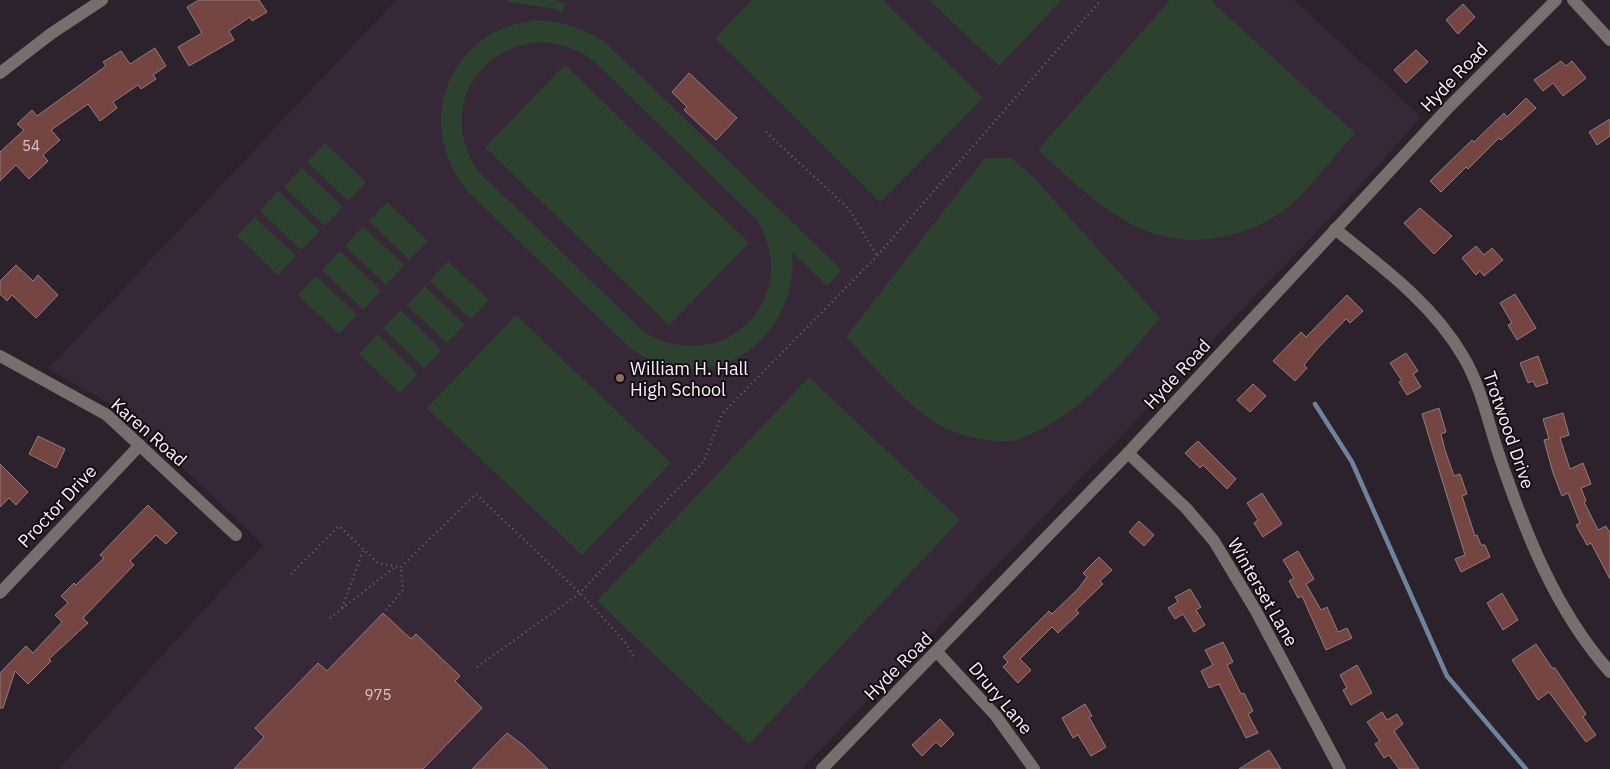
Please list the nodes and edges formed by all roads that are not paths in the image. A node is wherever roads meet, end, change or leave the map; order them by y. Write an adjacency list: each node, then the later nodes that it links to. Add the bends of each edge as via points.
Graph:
1 (102, 0): 5 (street)
2 (1556, 0): 6 (street, Hyde Road, via 1480,74)
3 (1573, 0): 4 (street)
4 (1610, 40)
5 (0, 73)
6 (1335, 229): 9 (street, Hyde Road); 13 (street, Trotwood Drive, via 1417,298 1463,355 1477,384 1515,502 1535,552 1566,611)
7 (0, 356): 8 (street, Karen Road, via 94,407)
8 (140, 445): 10 (street, Karen Road); 11 (street, Proctor Drive)
9 (1128, 453): 12 (street, Hyde Road); 16 (street, Winterset Lane, via 1186,508 1214,541 1256,610)
10 (236, 535)
11 (0, 593)
12 (937, 652): 14 (street, Hyde Road); 15 (street, Drury Lane, via 996,716)
13 (1610, 672)
14 (822, 769)
15 (1034, 769)
16 (1340, 769)

